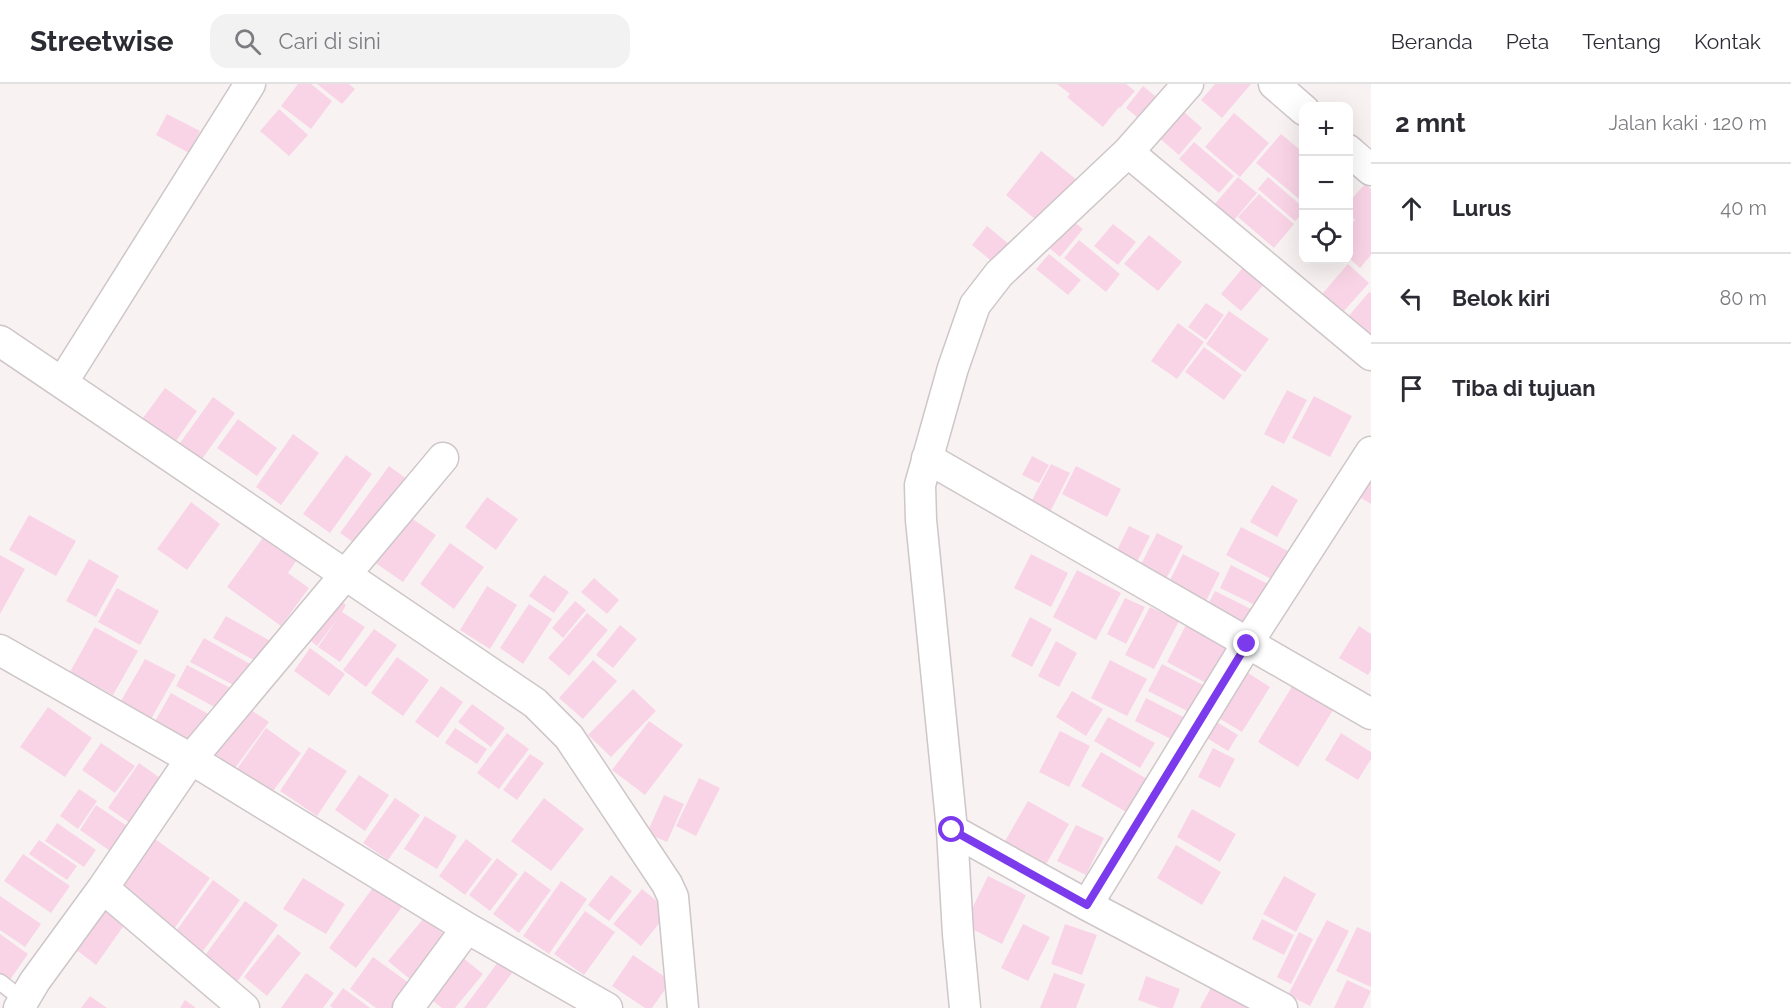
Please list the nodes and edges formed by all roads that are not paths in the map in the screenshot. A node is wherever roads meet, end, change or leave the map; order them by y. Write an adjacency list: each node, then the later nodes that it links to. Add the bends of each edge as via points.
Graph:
1 (250, 84): 10 (street)
2 (1188, 84): 5 (street)
3 (1274, 84): 4 (street)
4 (1299, 106)
5 (1128, 152): 9 (street); 13 (street, via 999,274 975,305)
6 (1353, 154): 7 (street)
7 (1371, 170)
8 (0, 341): 10 (street)
9 (1371, 355)
10 (62, 383): 14 (street)
11 (1371, 452): 15 (street)
12 (443, 458): 14 (street)
13 (927, 458): 15 (street); 19 (street, via 920,485 921,520)
14 (346, 575): 18 (street); 27 (street, via 536,703 569,737 673,897)
15 (1247, 644): 17 (street); 21 (street)
16 (0, 650): 18 (street)
17 (1371, 714)
18 (191, 759): 20 (street); 22 (street)
19 (952, 830): 21 (street); 28 (street)
20 (103, 888): 23 (street); 24 (street)
21 (1087, 905): 29 (street)
22 (467, 928): 25 (street); 26 (street)
23 (14, 997)
24 (243, 1008)
25 (408, 1008)
26 (607, 1008)
27 (683, 1008)
28 (965, 1008)
29 (1281, 1008)

